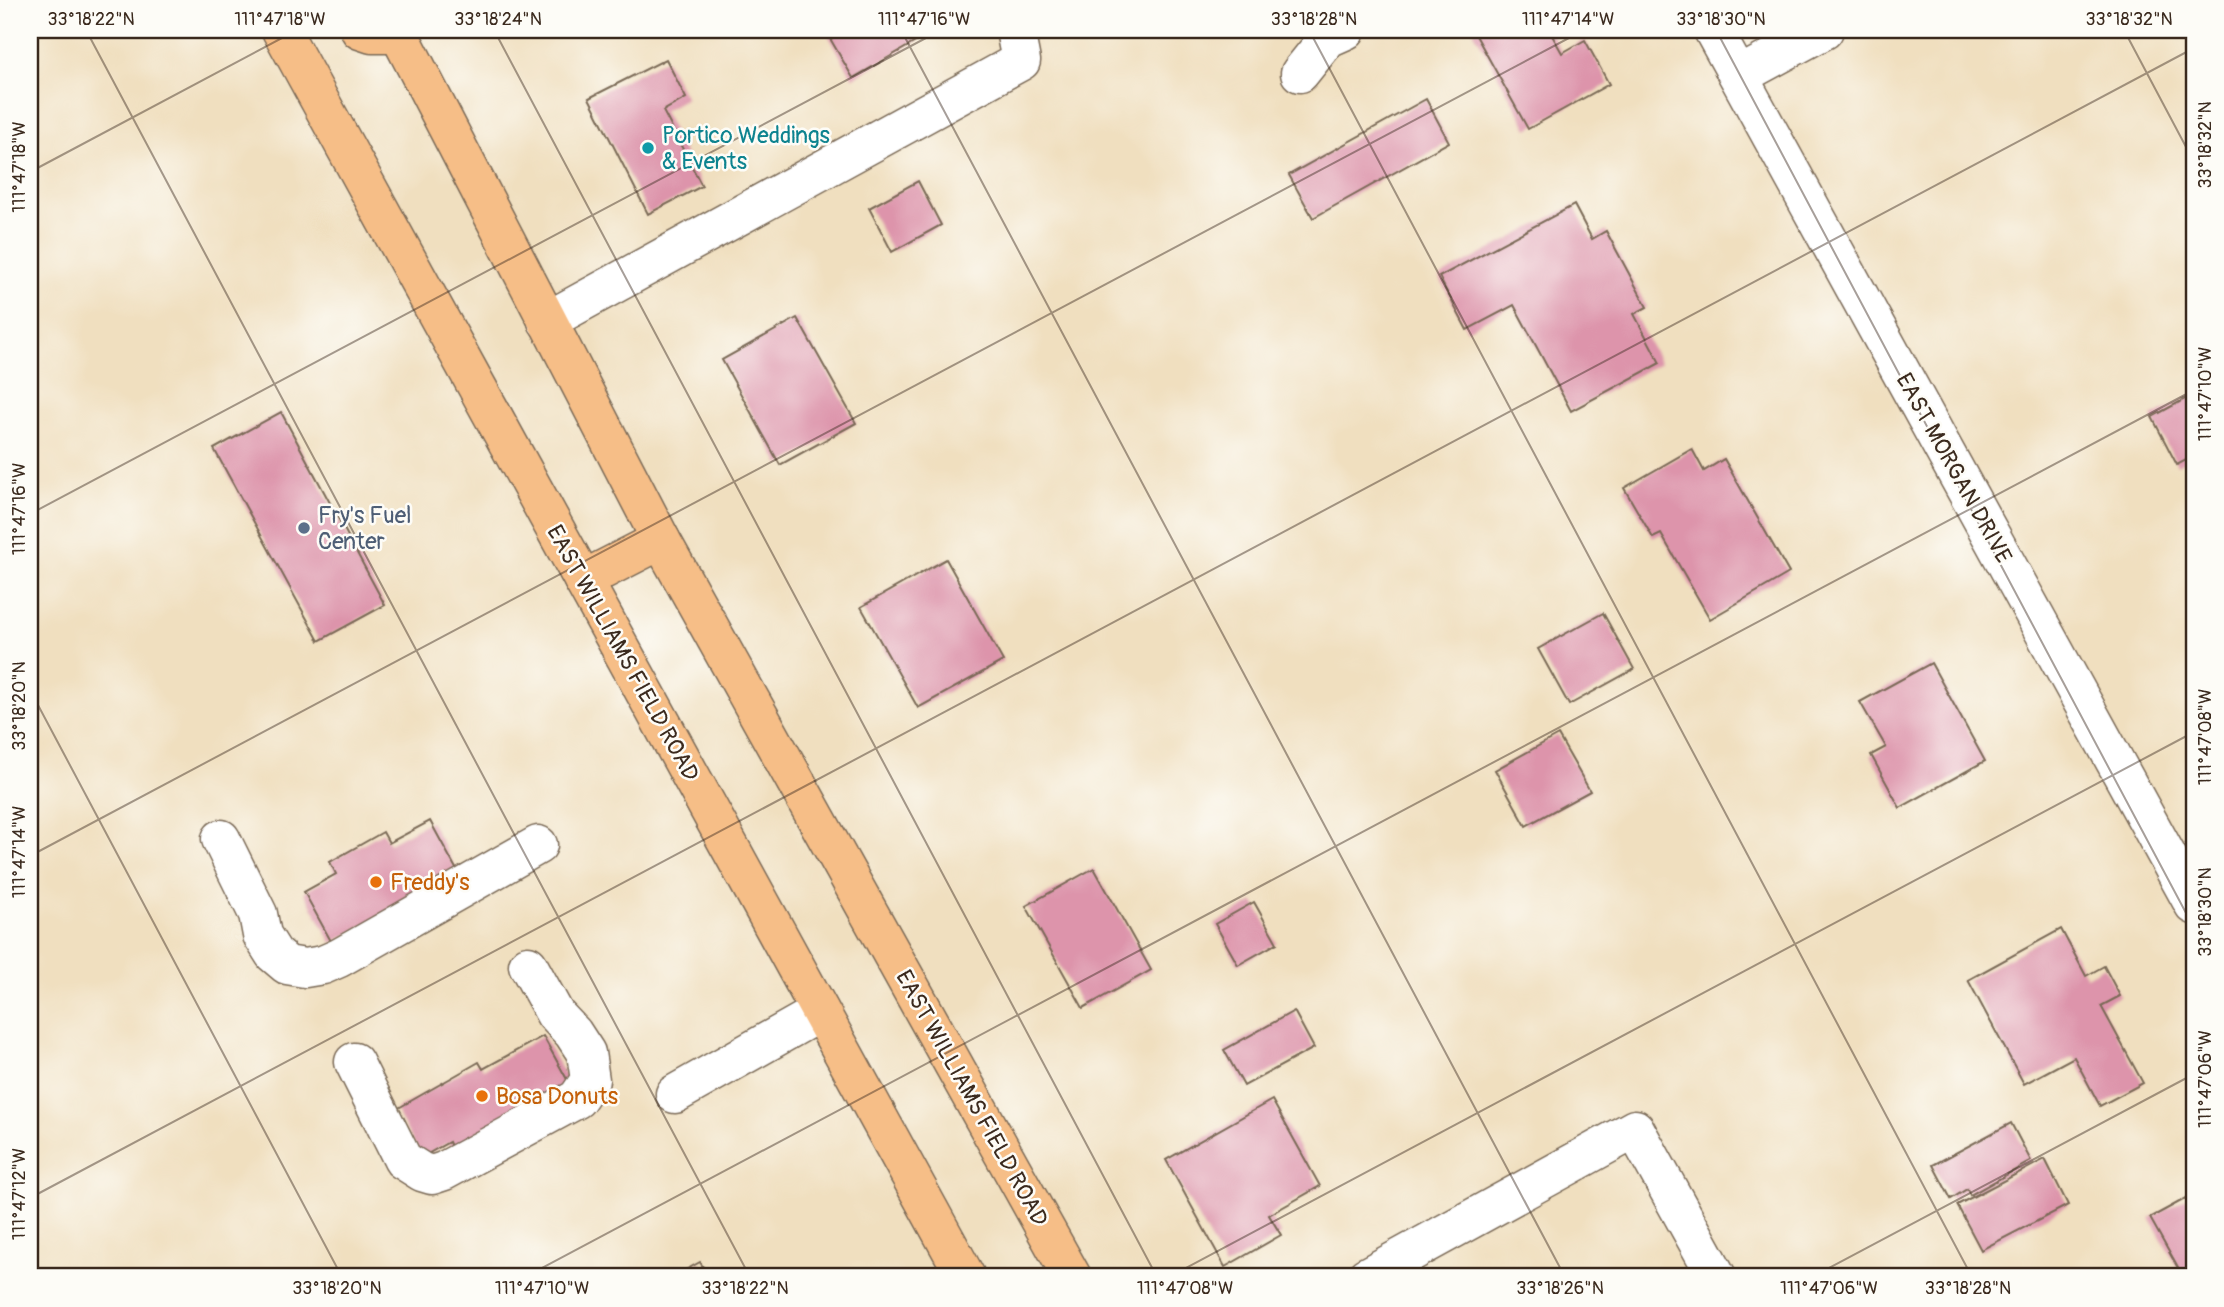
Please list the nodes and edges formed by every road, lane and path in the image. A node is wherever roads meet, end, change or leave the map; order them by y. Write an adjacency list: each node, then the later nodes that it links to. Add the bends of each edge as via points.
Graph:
1 (281, 30): 12 (main road, EAST WILLIAMS FIELD ROAD)
2 (360, 30): 7 (main road)
3 (1015, 30): 10 (street, via 1021,61)
4 (1346, 30): 8 (street, via 1328,38)
5 (1713, 30): 9 (street, EAST MORGAN DRIVE)
6 (1824, 30): 9 (street)
7 (398, 32): 10 (main road, EAST WILLIAMS FIELD ROAD)
8 (1300, 73)
9 (1739, 76): 15 (street, EAST MORGAN DRIVE)
10 (547, 321): 11 (main road, EAST WILLIAMS FIELD ROAD)
11 (661, 540): 12 (main road); 21 (main road, EAST WILLIAMS FIELD ROAD)
12 (583, 580): 17 (main road, EAST WILLIAMS FIELD ROAD)
13 (221, 839): 14 (street, via 274,954 287,965 306,968 339,958)
14 (538, 845)
15 (2194, 905)
16 (528, 965): 18 (street, via 555,1014 586,1053 590,1080 578,1099 432,1175 403,1160)
17 (820, 1012): 19 (street); 20 (main road, EAST WILLIAMS FIELD ROAD)
18 (354, 1062)
19 (675, 1094)
20 (965, 1277)
21 (1072, 1277)
22 (1366, 1277): 23 (street, via 1636,1129)
23 (1717, 1277)

